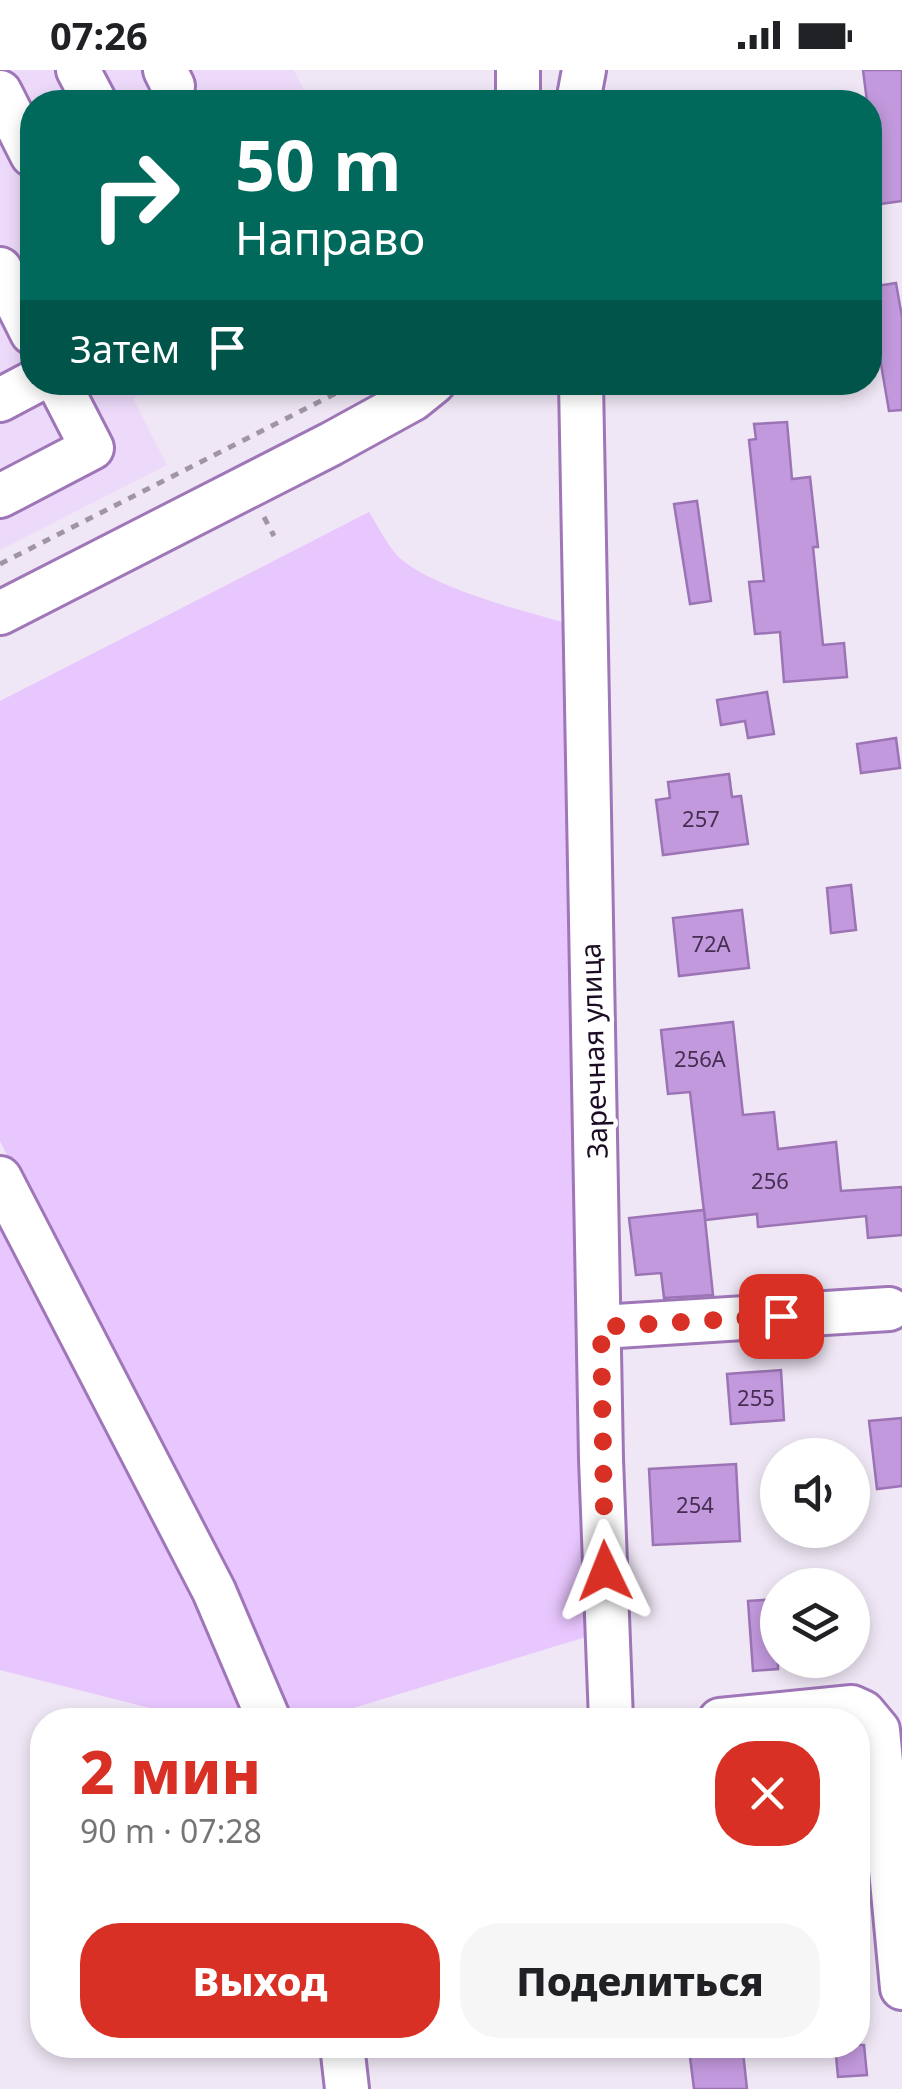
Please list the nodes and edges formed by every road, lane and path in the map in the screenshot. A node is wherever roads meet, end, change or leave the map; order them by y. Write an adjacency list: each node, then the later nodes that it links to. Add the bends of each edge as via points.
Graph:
1 (0, 92): 2 (street)
2 (20, 131)
3 (2, 280): 4 (street)
4 (20, 311)
5 (65, 395): 9 (street, via 92,448)
6 (332, 395): 10 (path)
7 (418, 395): 11 (street)
8 (580, 395): 14 (street, Заречная улица)
9 (0, 496)
10 (0, 564)
11 (0, 612)
12 (0, 1178): 15 (street, via 214,1591)
13 (889, 1308): 14 (street)
14 (601, 1327): 16 (street, Заречная улица)
15 (264, 1708)
16 (611, 1708)
17 (870, 1718): 18 (street, via 878,1730)
18 (902, 1988)
19 (343, 2058): 20 (street)
20 (347, 2089)

